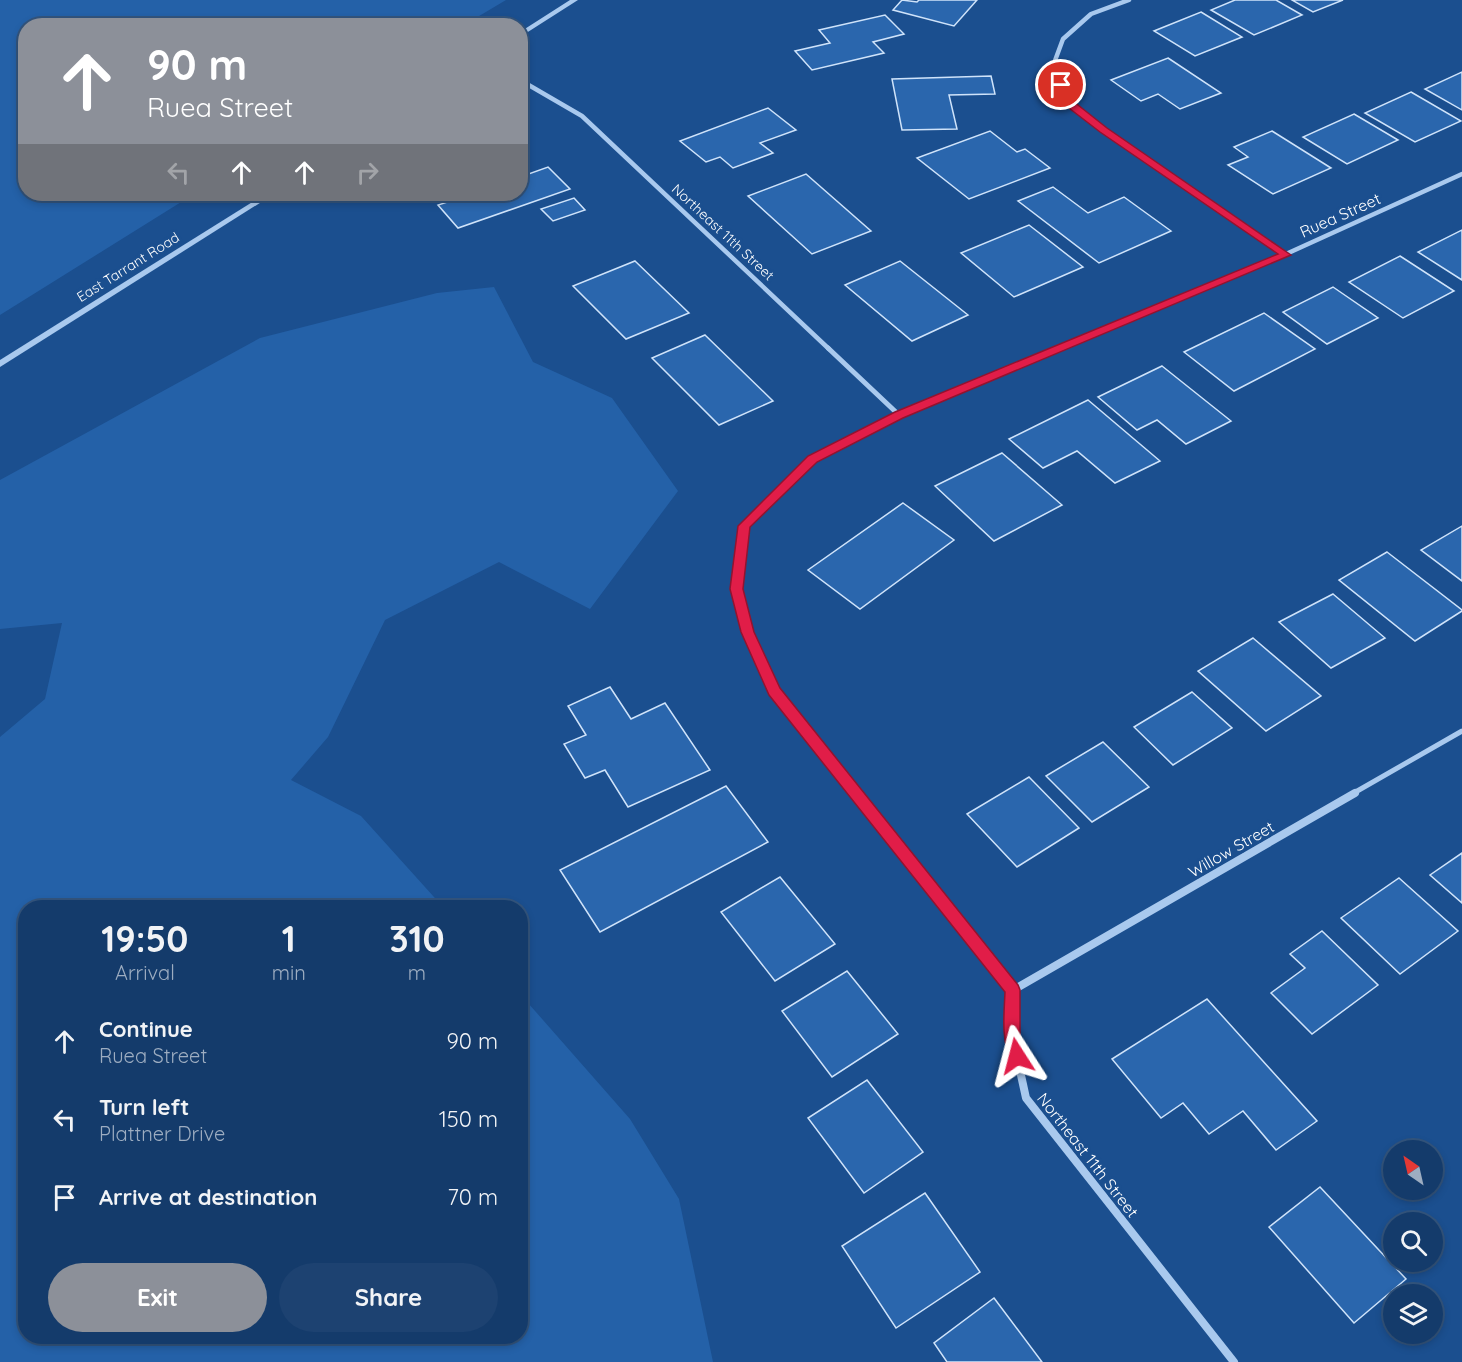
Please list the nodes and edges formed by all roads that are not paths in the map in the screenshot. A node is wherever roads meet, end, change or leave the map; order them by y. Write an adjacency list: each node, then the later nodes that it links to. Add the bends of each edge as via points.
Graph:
1 (575, 0): 3 (street)
2 (1129, 0): 7 (street, via 1091,14 1063,39 1053,66 1069,103)
3 (528, 30)
4 (528, 85): 9 (street, Northeast 11th Street, via 582,116)
5 (1462, 174): 7 (street, Ruea Street)
6 (259, 201): 8 (street, East Tarrant Road)
7 (1286, 255): 9 (street, Ruea Street)
8 (0, 364)
9 (899, 415): 11 (street, Ruea Street, via 813,459 744,526 737,589 748,632 774,691)
10 (1462, 731): 11 (street, Willow Street)
11 (1012, 990): 12 (street, Northeast 11th Street, via 1012,1035 1026,1098)
12 (1234, 1362)

